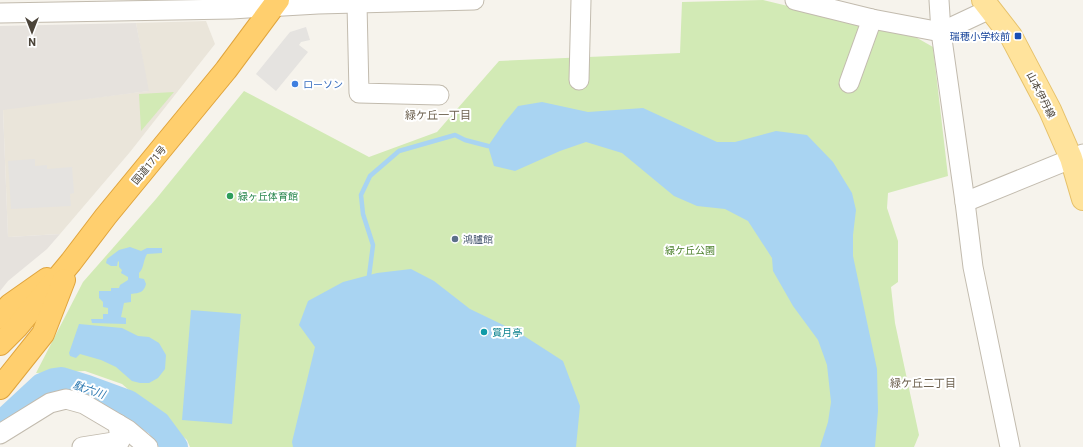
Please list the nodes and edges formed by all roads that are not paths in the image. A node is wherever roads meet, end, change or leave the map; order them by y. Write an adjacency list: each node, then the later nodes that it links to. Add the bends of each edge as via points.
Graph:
1 (474, 0): 6 (street)
2 (581, 0): 11 (street)
3 (798, 0): 9 (street)
4 (939, 0): 10 (street)
5 (276, 3): 6 (street); 8 (street, via 232,9); 17 (highway, 国道171号, via 226,70)
6 (357, 4): 13 (street, via 359,94)
7 (987, 4): 10 (street); 14 (main road, 山本伊丹線, via 1010,36)
8 (0, 13)
9 (872, 19): 10 (street); 12 (street)
10 (941, 32): 16 (street)
11 (579, 80)
12 (849, 83)
13 (439, 95)
14 (1077, 156): 15 (main road, 山本伊丹線); 16 (street)
15 (1083, 199)
16 (965, 202): 26 (street, via 973,267)
17 (71, 262): 18 (highway, 国道171号); 21 (highway, via 43,334)
18 (9, 322): 19 (highway, 国道171号); 20 (highway, 国道171号)
19 (0, 344)
20 (0, 357)
21 (3, 385)
22 (118, 424): 23 (street, via 84,404 66,399 50,403); 24 (street, via 120,441); 25 (street)
23 (5, 437)
24 (82, 447)
25 (148, 447)
26 (1010, 447)

